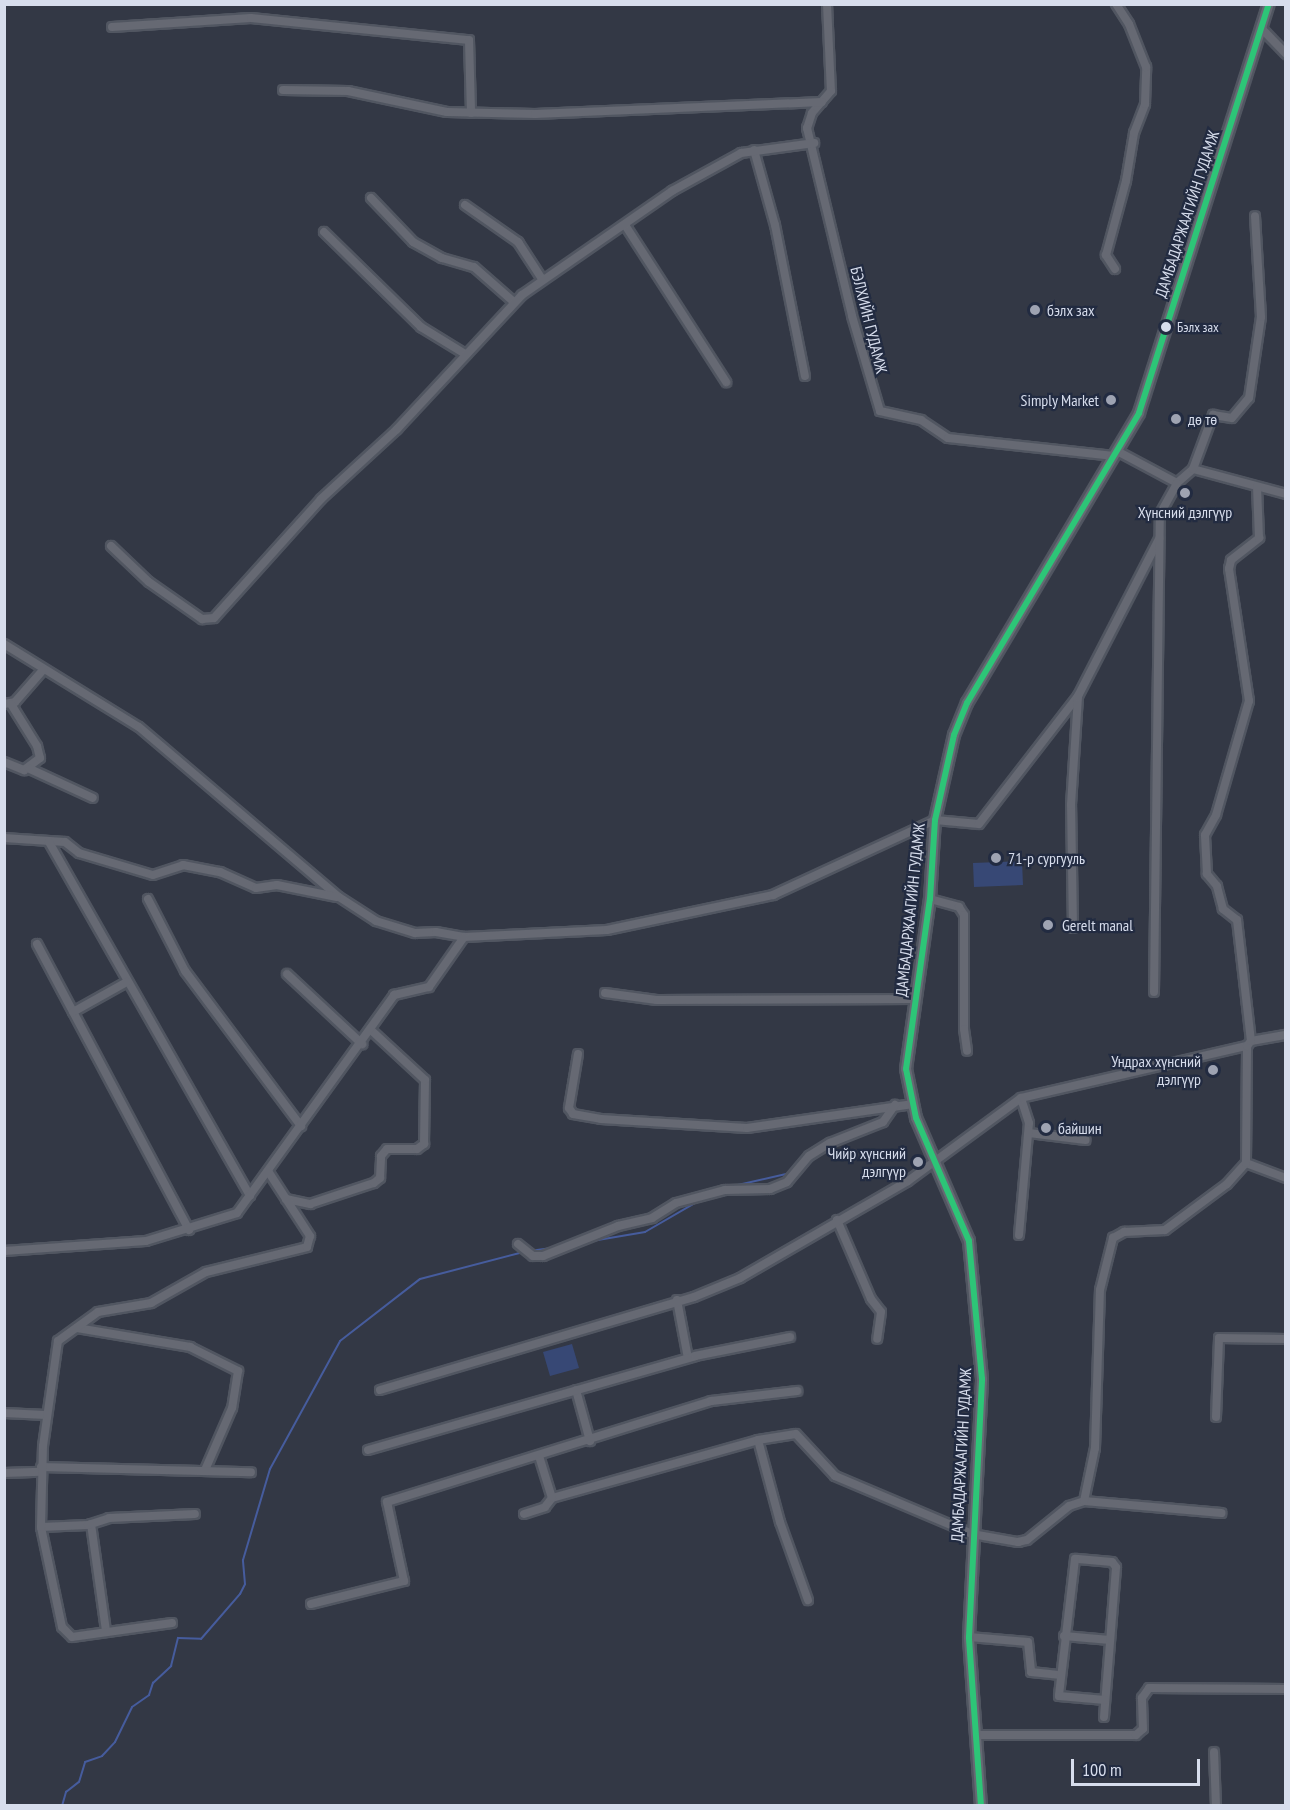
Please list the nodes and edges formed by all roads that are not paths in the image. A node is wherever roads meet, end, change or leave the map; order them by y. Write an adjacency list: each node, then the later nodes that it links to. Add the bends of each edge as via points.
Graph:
1 (827, 4): 8 (street, БЭЛХИЙН ГУДАМЖ, via 831,91)
2 (1116, 4): 17 (street, via 1130,24 1146,67 1145,104 1134,132 1126,181 1106,255)
3 (1269, 4): 5 (main road, ДАМБАДАРЖААГИЙН ГУДАМЖ)
4 (112, 27): 9 (street, via 251,18 470,40)
5 (1262, 28): 6 (street); 23 (main road, ДАМБАДАРЖААГИЙН ГУДАМЖ, via 1139,413)
6 (1286, 54)
7 (283, 90): 9 (street, via 348,91 447,112)
8 (822, 102): 9 (street, via 535,114); 10 (street, БЭЛХИЙН ГУДАМЖ, via 808,120)
9 (471, 113)
10 (814, 144): 11 (street); 23 (street, БЭЛХИЙН ГУДАМЖ, via 852,316 880,411 921,420 948,438)
11 (754, 150): 15 (street, via 672,191); 21 (street, via 775,225)
12 (371, 198): 19 (street, via 413,242 442,258 474,267)
13 (465, 205): 18 (street, via 518,242)
14 (1255, 216): 24 (street, via 1261,317 1249,398 1232,418 1213,415)
15 (625, 225): 18 (street); 22 (street)
16 (324, 232): 20 (street, via 421,327)
17 (1115, 269)
18 (542, 279): 19 (street)
19 (514, 302): 20 (street)
20 (465, 354): 29 (street, via 397,429 321,499 214,618 202,619 184,607 149,582)
21 (805, 376)
22 (726, 382)
23 (1116, 454): 25 (street); 37 (main road, ДАМБАДАРЖААГИЙН ГУДАМЖ, via 967,703 954,735)
24 (1193, 469): 25 (street); 26 (street)
25 (1177, 483): 28 (street, via 1160,514)
26 (1257, 487): 27 (street); 54 (street, via 1259,538 1231,560 1229,569 1249,701 1216,815 1205,835 1207,874 1218,886 1223,909 1237,920)
27 (1286, 494)
28 (1160, 537): 32 (street); 48 (street)
29 (111, 546)
30 (4, 644): 31 (street)
31 (43, 670): 33 (street); 40 (street, via 139,727)
32 (1078, 696): 37 (street, via 979,824); 43 (street, via 1071,804)
33 (8, 704): 35 (street, via 37,746 40,758)
34 (4, 762): 35 (street)
35 (30, 769): 36 (street)
36 (93, 798)
37 (935, 820): 42 (main road, ДАМБАДАРЖААГИЙН ГУДАМЖ); 44 (street, via 773,895 607,930)
38 (4, 837): 39 (street)
39 (49, 842): 40 (street, via 65,842 79,853 153,875 183,865 220,872 256,888 277,885); 47 (street)
40 (339, 897): 44 (street, via 376,921 415,933 436,932)
41 (148, 899): 61 (street, via 185,971)
42 (930, 900): 50 (main road, ДАМБАДАРЖААГИЙН ГУДАМЖ); 56 (street, via 959,907 964,915)
43 (1073, 928)
44 (464, 938): 52 (street, via 429,987 394,995)
45 (37, 944): 51 (street)
46 (287, 974): 55 (street)
47 (127, 982): 51 (street); 68 (street)
48 (1154, 992)
49 (605, 993): 50 (street, via 657,1000)
50 (916, 999): 59 (main road, ДАМБАДАРЖААГИЙН ГУДАМЖ, via 906,1069)
51 (73, 1012): 71 (street)
52 (372, 1031): 55 (street); 69 (street, via 425,1080 424,1144 417,1149 387,1149 381,1156 380,1179 374,1183 310,1204)
53 (1286, 1035): 54 (street)
54 (1249, 1043): 58 (street); 65 (street)
55 (362, 1044): 61 (street)
56 (967, 1051)
57 (578, 1054): 60 (street, via 569,1108 573,1114 591,1117 747,1128)
58 (1021, 1098): 62 (street); 64 (street)
59 (913, 1104): 60 (street); 64 (main road, ДАМБАДАРЖААГИЙН ГУДАМЖ)
60 (895, 1106): 73 (street, via 883,1122 830,1143 809,1156 787,1182 771,1189 725,1190 676,1203 652,1218 618,1226 551,1254 533,1256)
61 (301, 1126): 66 (street)
62 (1029, 1133): 63 (street); 72 (street)
63 (1086, 1140)
64 (937, 1159): 70 (street, via 908,1181); 102 (main road, ДАМБАДАРЖААГИЙН ГУДАМЖ, via 969,1240 980,1356 982,1379)
65 (1246, 1163): 67 (street); 96 (street, via 1227,1184 1166,1230 1124,1232 1113,1238 1100,1290 1095,1448)
66 (268, 1172): 68 (street); 69 (street)
67 (1286, 1178)
68 (250, 1196): 71 (street, via 237,1213)
69 (286, 1199): 76 (street, via 310,1236 307,1247 206,1272 157,1301 98,1312)
70 (837, 1220): 75 (street, via 740,1278); 78 (street, via 871,1299 881,1312)
71 (189, 1230): 74 (street, via 146,1241)
72 (1019, 1235)
73 (521, 1246)
74 (4, 1251)
75 (677, 1300): 80 (street); 81 (street)
76 (77, 1328): 85 (street, via 58,1341); 92 (street, via 190,1347 238,1371 232,1408)
77 (790, 1337): 80 (street)
78 (877, 1339)
79 (1286, 1340): 86 (street, via 1219,1338)
80 (688, 1358): 82 (street)
81 (380, 1390)
82 (576, 1390): 88 (street); 89 (street)
83 (797, 1391): 88 (street, via 711,1401)
84 (4, 1413): 85 (street)
85 (46, 1415): 91 (street)
86 (1216, 1417)
87 (758, 1440): 95 (street); 102 (street, via 800,1435 835,1476); 103 (street, via 780,1522)
88 (590, 1441): 90 (street, via 586,1439)
89 (368, 1449)
90 (539, 1456): 95 (street); 104 (street, via 387,1502 404,1581)
91 (41, 1469): 92 (street); 94 (street); 101 (street)
92 (205, 1470): 93 (street)
93 (251, 1472)
94 (4, 1473)
95 (552, 1498): 99 (street, via 545,1507)
96 (1084, 1502): 97 (street); 102 (street, via 1069,1506 1027,1540 1017,1542)
97 (1221, 1513)
98 (195, 1514): 100 (street, via 109,1518)
99 (524, 1514)
100 (91, 1524): 101 (street); 106 (street)
101 (41, 1527): 106 (street, via 66,1634)
102 (972, 1534): 108 (main road, ДАМБАДАРЖААГИЙН ГУДАМЖ)
103 (808, 1600)
104 (311, 1604)
105 (172, 1623): 106 (street)
106 (106, 1631)
107 (1064, 1636): 109 (street); 109 (street, via 1073,1560 1112,1562 1116,1568); 110 (street)
108 (969, 1637): 110 (street, via 1028,1641 1031,1671); 114 (main road, ДАМБАДАРЖААГИЙН ГУДАМЖ)
109 (1110, 1640): 112 (street)
110 (1061, 1675): 112 (street, via 1060,1697)
111 (1286, 1689): 114 (street, via 1149,1688 1142,1698 1143,1729 1136,1735)
112 (1105, 1700): 113 (street)
113 (1104, 1717)
114 (977, 1735): 116 (main road, ДАМБАДАРЖААГИЙН ГУДАМЖ)
115 (1214, 1752): 117 (street)
116 (981, 1806)
117 (1216, 1806)

